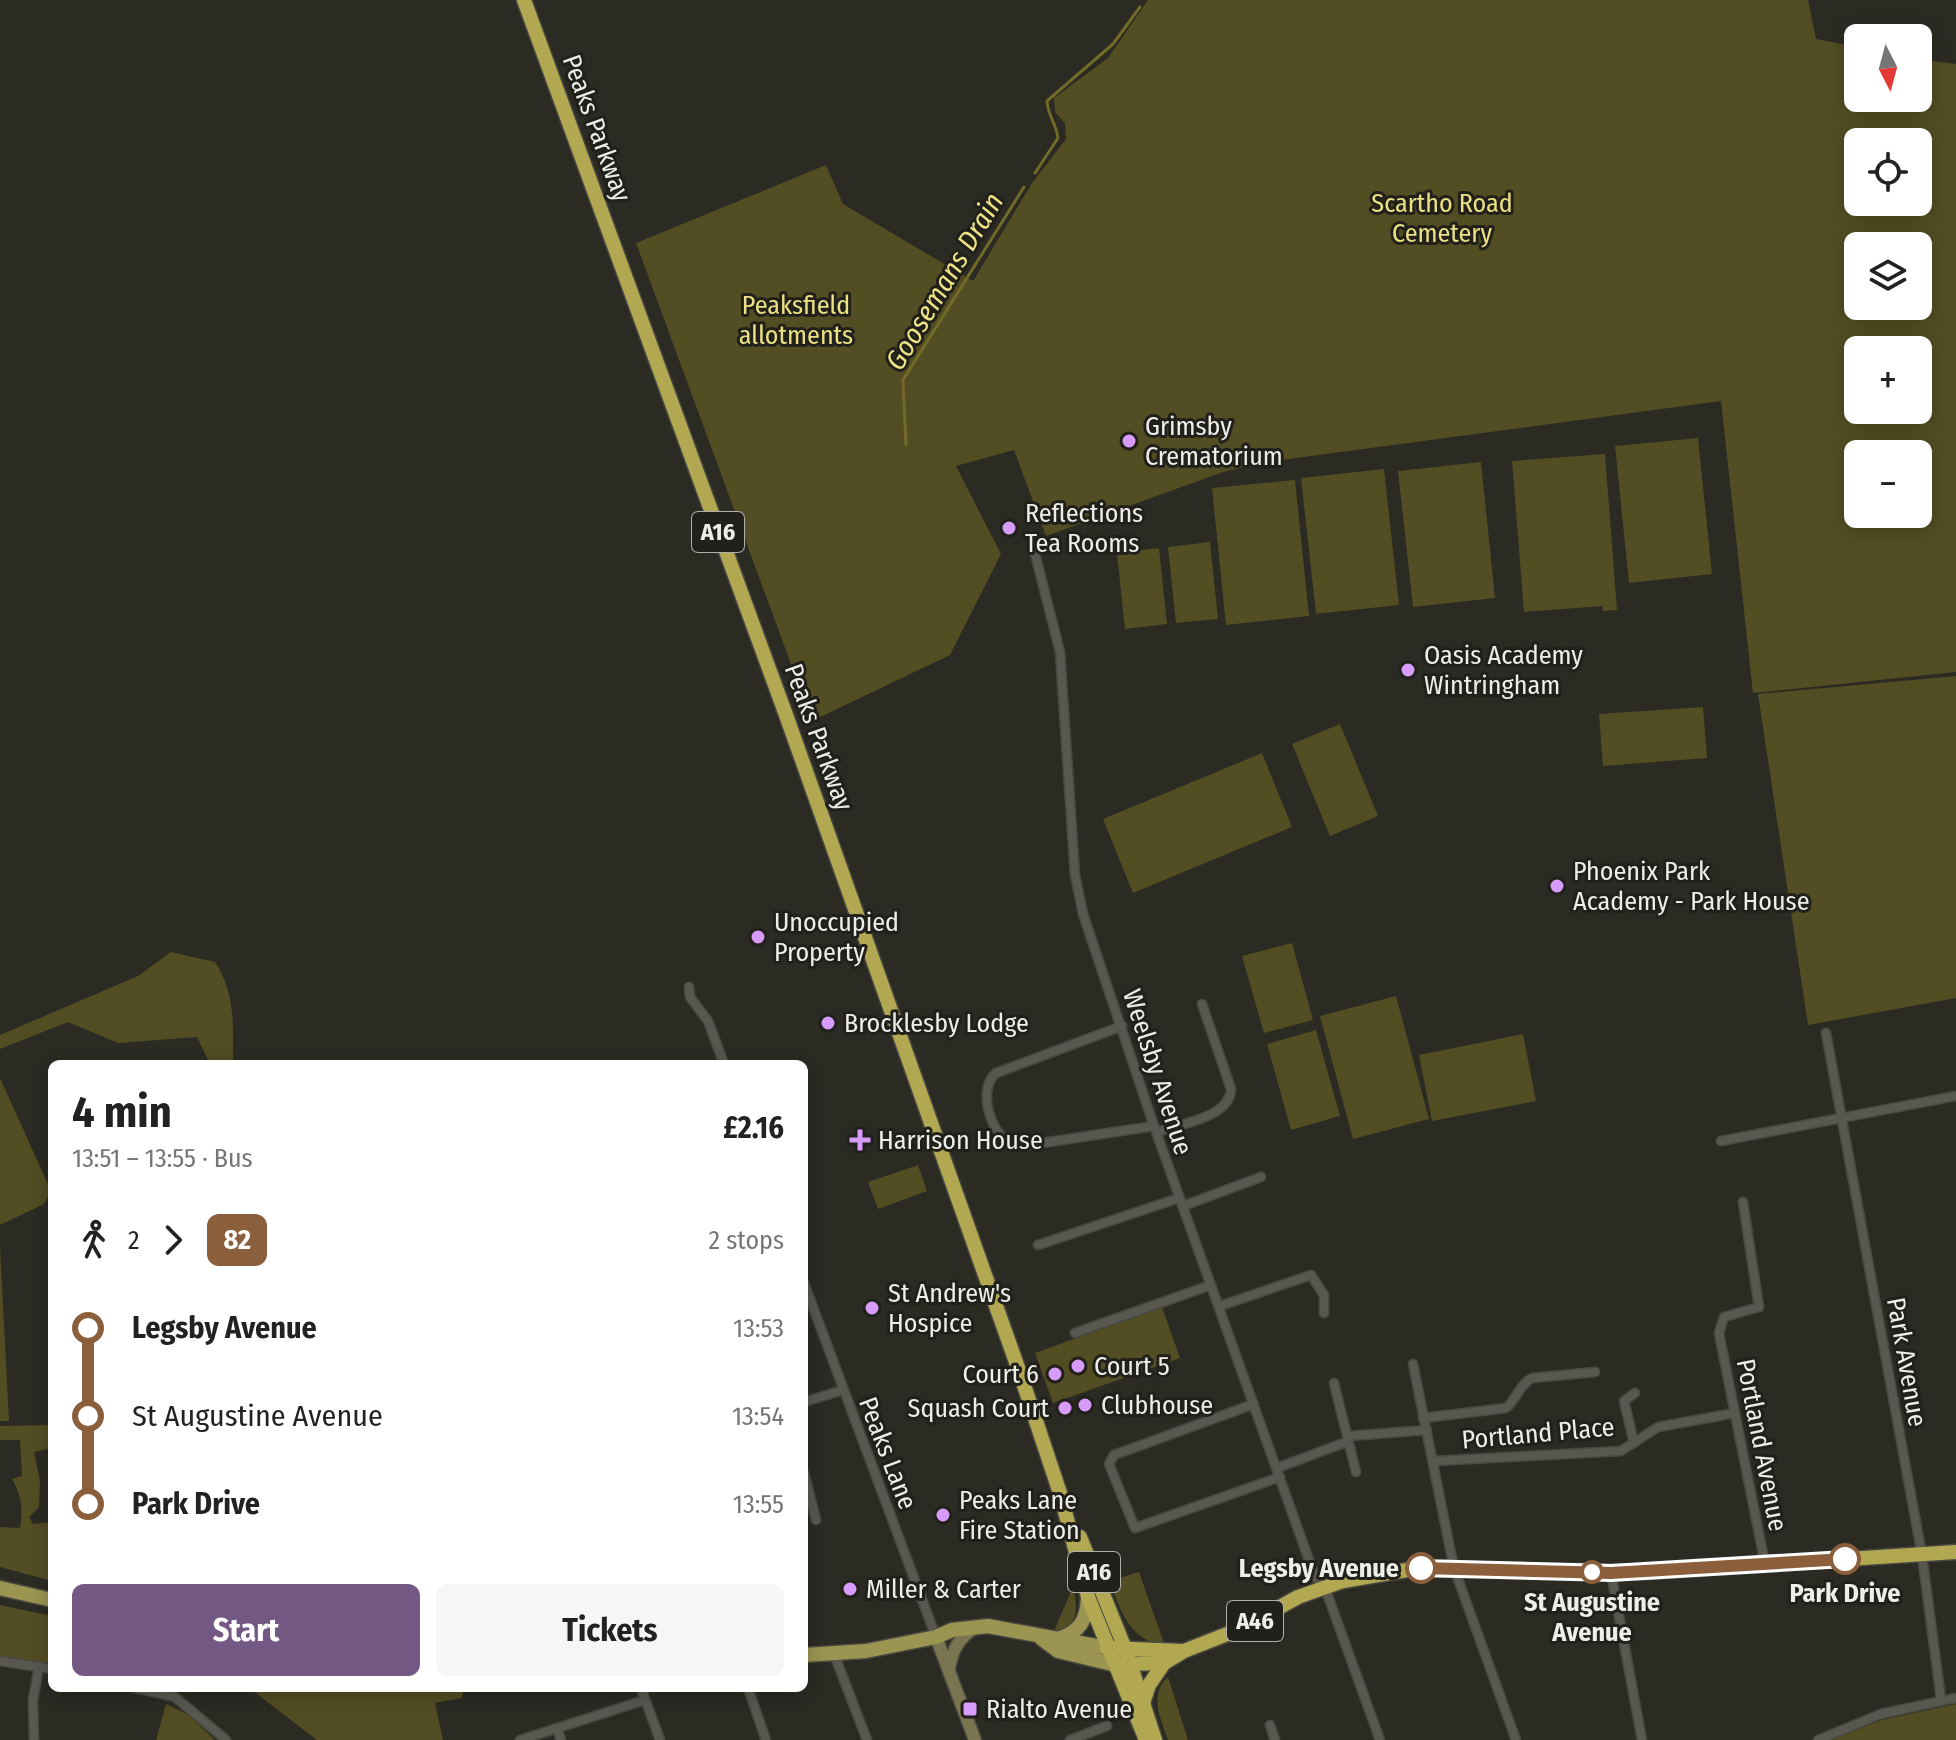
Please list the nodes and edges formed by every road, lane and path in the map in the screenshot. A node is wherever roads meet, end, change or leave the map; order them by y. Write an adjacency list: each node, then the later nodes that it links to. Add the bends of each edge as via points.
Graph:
1 (524, 0): 37 (highway, Peaks Parkway / A16, via 786,715)
2 (1034, 550): 5 (street, Weelsby Avenue, via 1060,652 1075,875)
3 (689, 987): 7 (street)
4 (1202, 1004): 10 (street, via 1231,1089 1229,1101 1219,1111)
5 (1122, 1026): 10 (street, Weelsby Avenue); 10 (street, via 996,1073 985,1096 1003,1140 1020,1146)
6 (1826, 1033): 9 (street, Park Avenue)
7 (723, 1060)
8 (1956, 1096): 9 (street)
9 (1842, 1118): 11 (street); 40 (street, Park Avenue)
10 (1155, 1129): 13 (street, Weelsby Avenue)
11 (1721, 1141)
12 (1261, 1177): 13 (street)
13 (1181, 1202): 15 (street); 16 (street, Weelsby Avenue)
14 (1743, 1202): 28 (street, Portland Avenue, via 1759,1307 1724,1317 1719,1333)
15 (1038, 1245)
16 (1211, 1285): 18 (street, Weelsby Avenue); 20 (street)
17 (808, 1294): 24 (street, Peaks Lane)
18 (1220, 1306): 19 (street, via 1311,1275 1324,1295); 27 (street, Weelsby Avenue)
19 (1324, 1313)
20 (1075, 1333)
21 (1413, 1364): 29 (street)
22 (1595, 1372): 29 (street, via 1532,1378 1506,1408)
23 (1334, 1383): 31 (street)
24 (843, 1390): 26 (street); 49 (street, Peaks Lane)
25 (1635, 1393): 32 (street, via 1624,1401)
26 (808, 1401)
27 (1254, 1404): 35 (street, Weelsby Avenue); 35 (street, via 1114,1455 1109,1464 1135,1528)
28 (1735, 1413): 32 (street, Portland Place, via 1658,1427); 41 (street, Portland Avenue)
29 (1423, 1418): 30 (street)
30 (1427, 1430): 31 (street); 33 (street)
31 (1349, 1439): 34 (street); 35 (street)
32 (1634, 1443): 33 (street, Portland Place, via 1621,1451)
33 (1435, 1461): 42 (street)
34 (1356, 1472)
35 (1278, 1473): 45 (street, Weelsby Avenue, via 1314,1574)
36 (808, 1488): 38 (street)
37 (1060, 1493): 46 (highway, Peaks Parkway / A16); 56 (highway, Peaks Parkway / A16)
38 (816, 1520)
39 (1956, 1552): 40 (highway, A46)
40 (1922, 1555): 41 (highway, A46); 67 (street, Park Avenue)
41 (1765, 1564): 43 (highway, A46)
42 (1454, 1568): 43 (highway, A46); 45 (highway, A46, via 1370,1574); 86 (street)
43 (1611, 1573): 87 (street)
44 (0, 1588): 47 (main road)
45 (1324, 1588): 53 (highway, A46); 85 (street, Weelsby Avenue)
46 (1088, 1597): 51 (main road, A16, via 1080,1627); 52 (highway, Peaks Parkway / A16)
47 (48, 1599)
48 (976, 1627): 49 (main road, A46); 50 (main road, A46, via 1001,1627); 62 (main road, via 961,1638)
49 (936, 1637): 54 (main road, A46); 62 (main road)
50 (1040, 1638): 51 (main road, A46); 59 (main road, A46, via 1058,1651)
51 (1057, 1640): 52 (main road, A46)
52 (1107, 1648): 56 (highway, A46); 59 (highway, Peaks Parkway / A16)
53 (1184, 1651): 56 (highway, A46); 58 (highway, A46)
54 (834, 1654): 55 (main road, A46); 79 (street)
55 (808, 1655)
56 (1128, 1658): 58 (highway, A46); 59 (highway, A46); 69 (highway, Peaks Parkway / A16)
57 (0, 1661): 60 (street)
58 (1164, 1663): 69 (highway)
59 (1112, 1664): 82 (highway, Peaks Parkway / A16)
60 (39, 1666): 61 (street); 73 (street)
61 (48, 1668)
62 (949, 1671): 80 (main road)
63 (153, 1692): 74 (street, via 175,1697)
64 (642, 1692): 68 (street)
65 (749, 1692): 78 (street)
66 (1956, 1698): 67 (street)
67 (1941, 1699): 88 (street, via 1881,1714)
68 (645, 1700): 72 (street); 77 (street)
69 (1143, 1703): 83 (highway, Peaks Parkway / A16)
70 (1270, 1725): 84 (street)
71 (1107, 1726): 81 (street)
72 (557, 1728): 75 (street); 76 (street)
73 (34, 1740)
74 (226, 1740)
75 (520, 1740)
76 (561, 1740)
77 (660, 1740)
78 (766, 1740)
79 (867, 1740)
80 (975, 1740)
81 (1070, 1740)
82 (1146, 1740)
83 (1155, 1740)
84 (1275, 1740)
85 (1380, 1740)
86 (1516, 1740)
87 (1642, 1740)
88 (1818, 1740)

